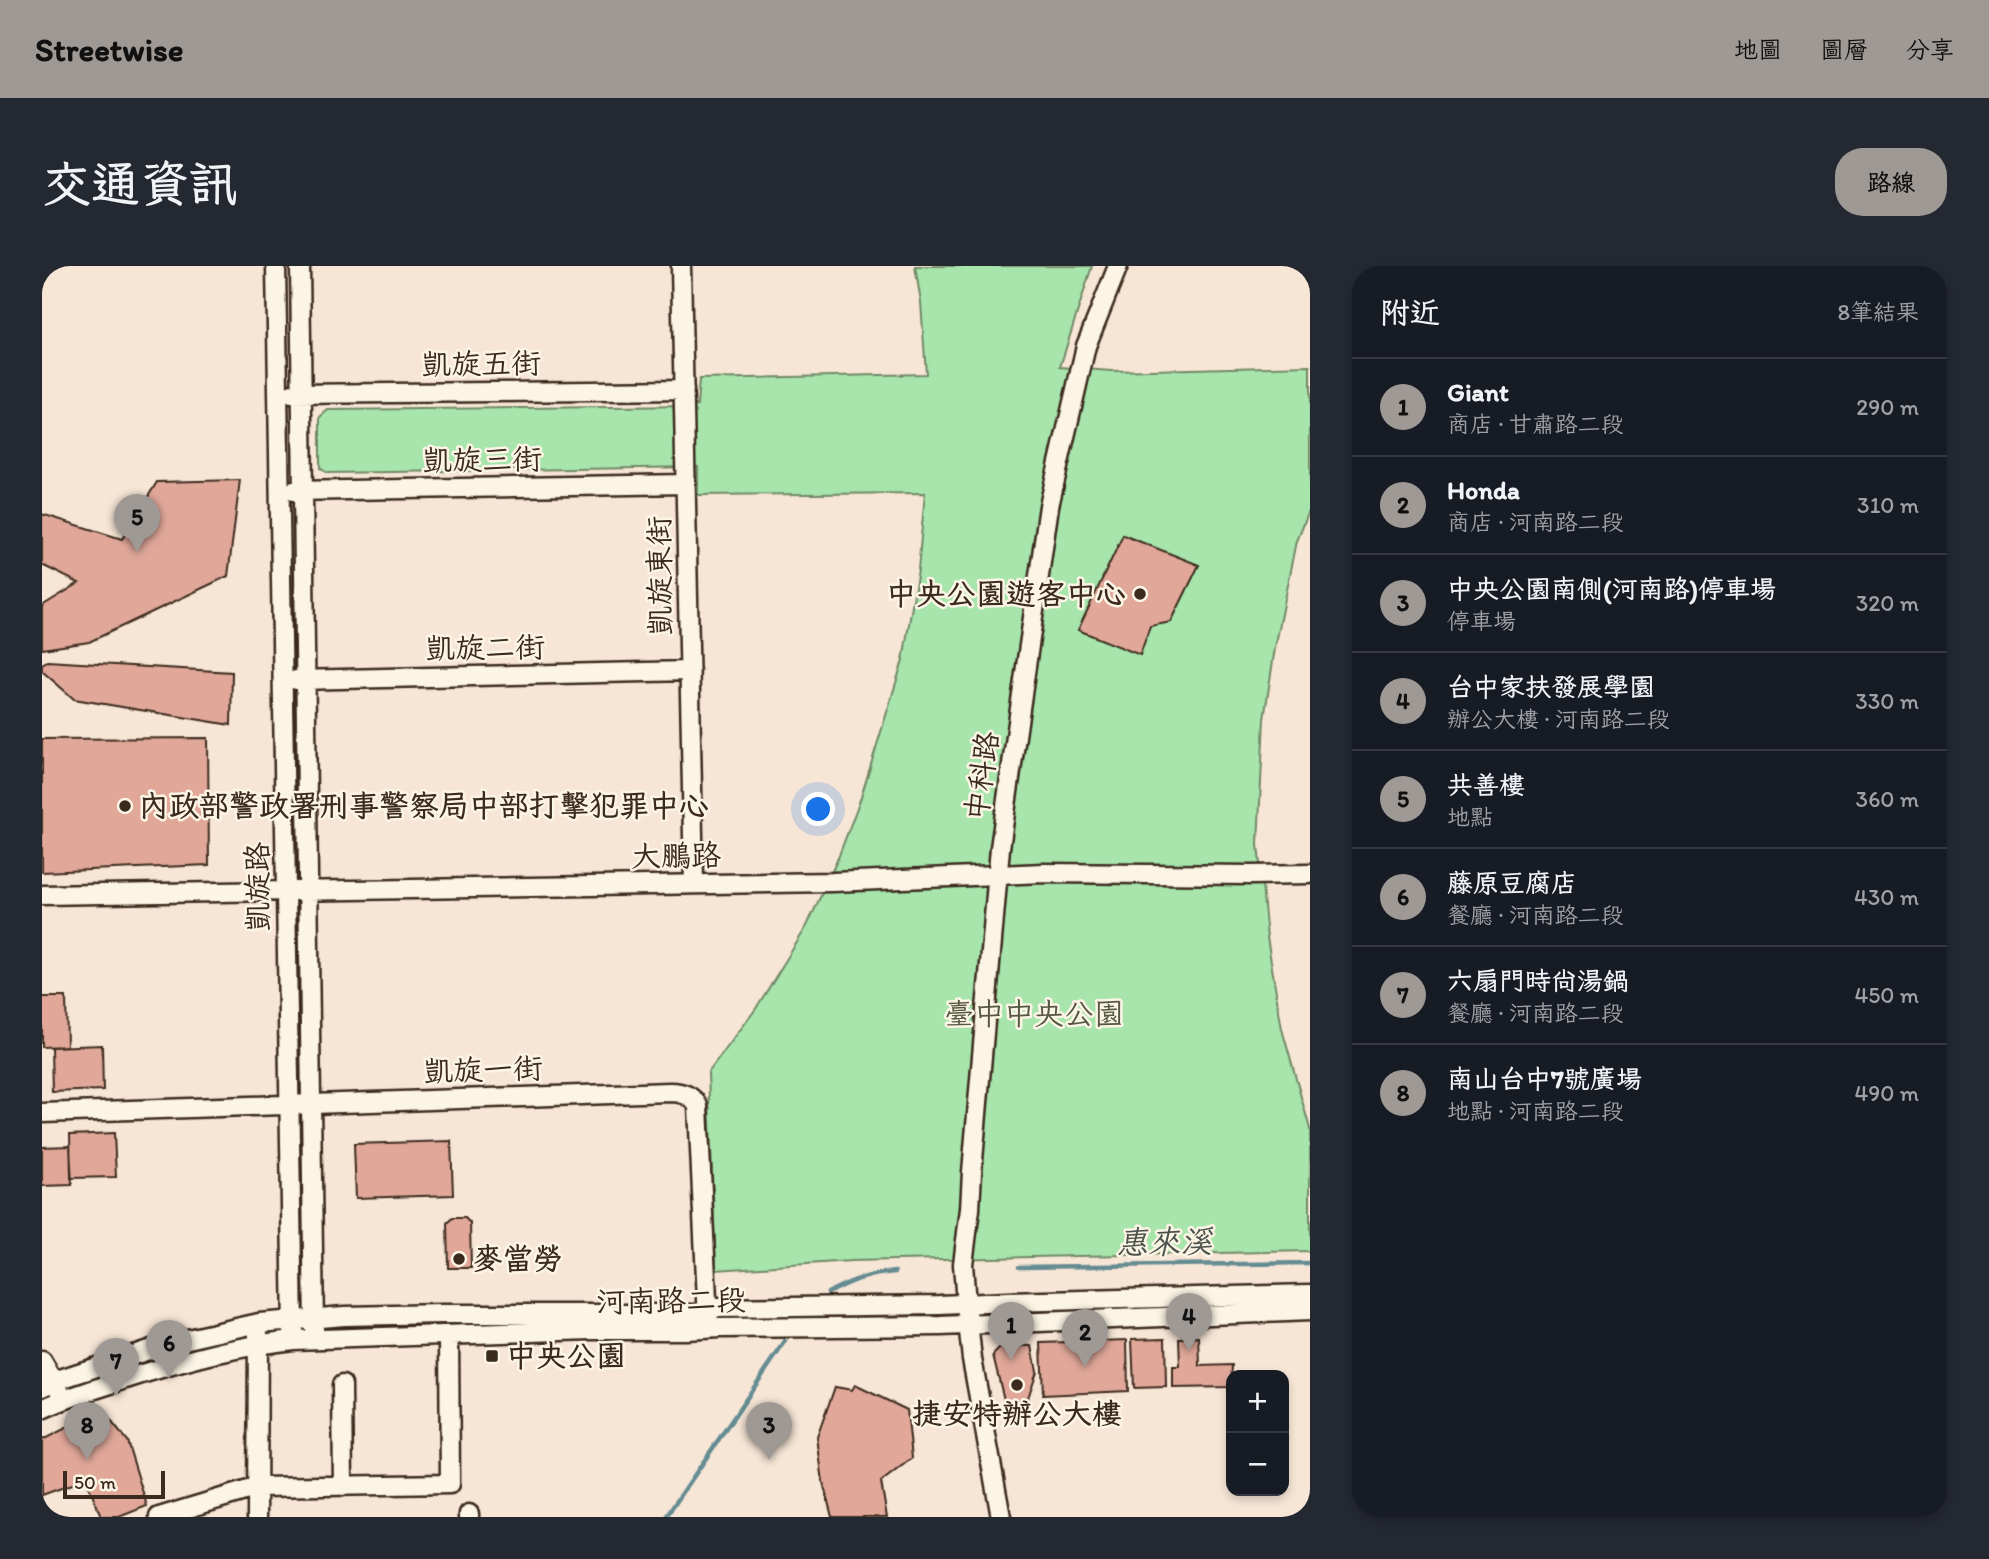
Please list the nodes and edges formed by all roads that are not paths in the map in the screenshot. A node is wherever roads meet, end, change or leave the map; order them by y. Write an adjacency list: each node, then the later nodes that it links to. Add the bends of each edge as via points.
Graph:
1 (276, 266): 7 (street, 凱旋路)
2 (300, 266): 6 (street, 凱旋路)
3 (681, 266): 5 (street, 凱旋東街)
4 (1118, 266): 15 (street, 中科路, via 1086,346 1049,506)
5 (684, 390): 6 (street, 凱旋五街); 8 (street, 凱旋東街)
6 (302, 394): 7 (street, 凱旋五街); 10 (street, 凱旋路)
7 (278, 395): 9 (street, 凱旋路)
8 (686, 484): 10 (street, 凱旋三街); 11 (street, 凱旋東街)
9 (279, 491): 10 (street, 凱旋三街); 12 (street, 凱旋路)
10 (303, 491): 13 (street, 凱旋路)
11 (690, 671): 13 (street, 凱旋二街); 16 (street, 凱旋東街)
12 (282, 680): 13 (street, 凱旋二街); 18 (street, 凱旋路)
13 (306, 680): 17 (street, 凱旋路)
14 (1310, 874): 15 (street, 大鵬路)
15 (998, 875): 16 (street, 大鵬路); 24 (street, 中科路, via 963,1264)
16 (694, 884): 17 (street, 大鵬路)
17 (308, 890): 18 (street, 大鵬路); 20 (street, 凱旋路)
18 (286, 891): 19 (street, 大鵬路); 21 (street, 凱旋路)
19 (42, 895)
20 (311, 1103): 21 (street, 凱旋一街); 26 (street, 凱旋路); 28 (street, 凱旋一街, via 686,1094 698,1106)
21 (290, 1104): 22 (street, 凱旋一街); 27 (street, 凱旋路)
22 (42, 1113)
23 (1310, 1294): 24 (street, 河南路二段)
24 (966, 1304): 28 (street, 河南路二段, via 718,1308); 30 (street, 中科路)
25 (1310, 1311): 30 (street, 河南路二段)
26 (314, 1319): 27 (street, 河南路二段); 28 (street, 河南路二段, via 696,1314); 32 (street, 凱旋路)
27 (292, 1320): 29 (street, 河南路二段); 33 (street, 凱旋路)
28 (708, 1320): 30 (street, 河南路二段); 31 (street, 河南路二段)
29 (258, 1323): 34 (street); 36 (street, 河南路二段, via 170,1343)
30 (968, 1325): 44 (street, 中科路)
31 (449, 1335): 32 (street, 河南路二段); 40 (street, via 450,1484)
32 (314, 1339): 33 (street, 河南路二段)
33 (293, 1340): 34 (street, 河南路二段)
34 (258, 1344): 38 (street, 河南路二段, via 177,1363); 41 (street)
35 (42, 1361): 36 (street)
36 (48, 1384): 38 (street)
37 (342, 1385): 40 (street)
38 (64, 1399): 39 (street, 河南路二段)
39 (42, 1409)
40 (343, 1486): 41 (street)
41 (258, 1487): 42 (street); 43 (street)
42 (159, 1517)
43 (257, 1517)
44 (1001, 1517)

